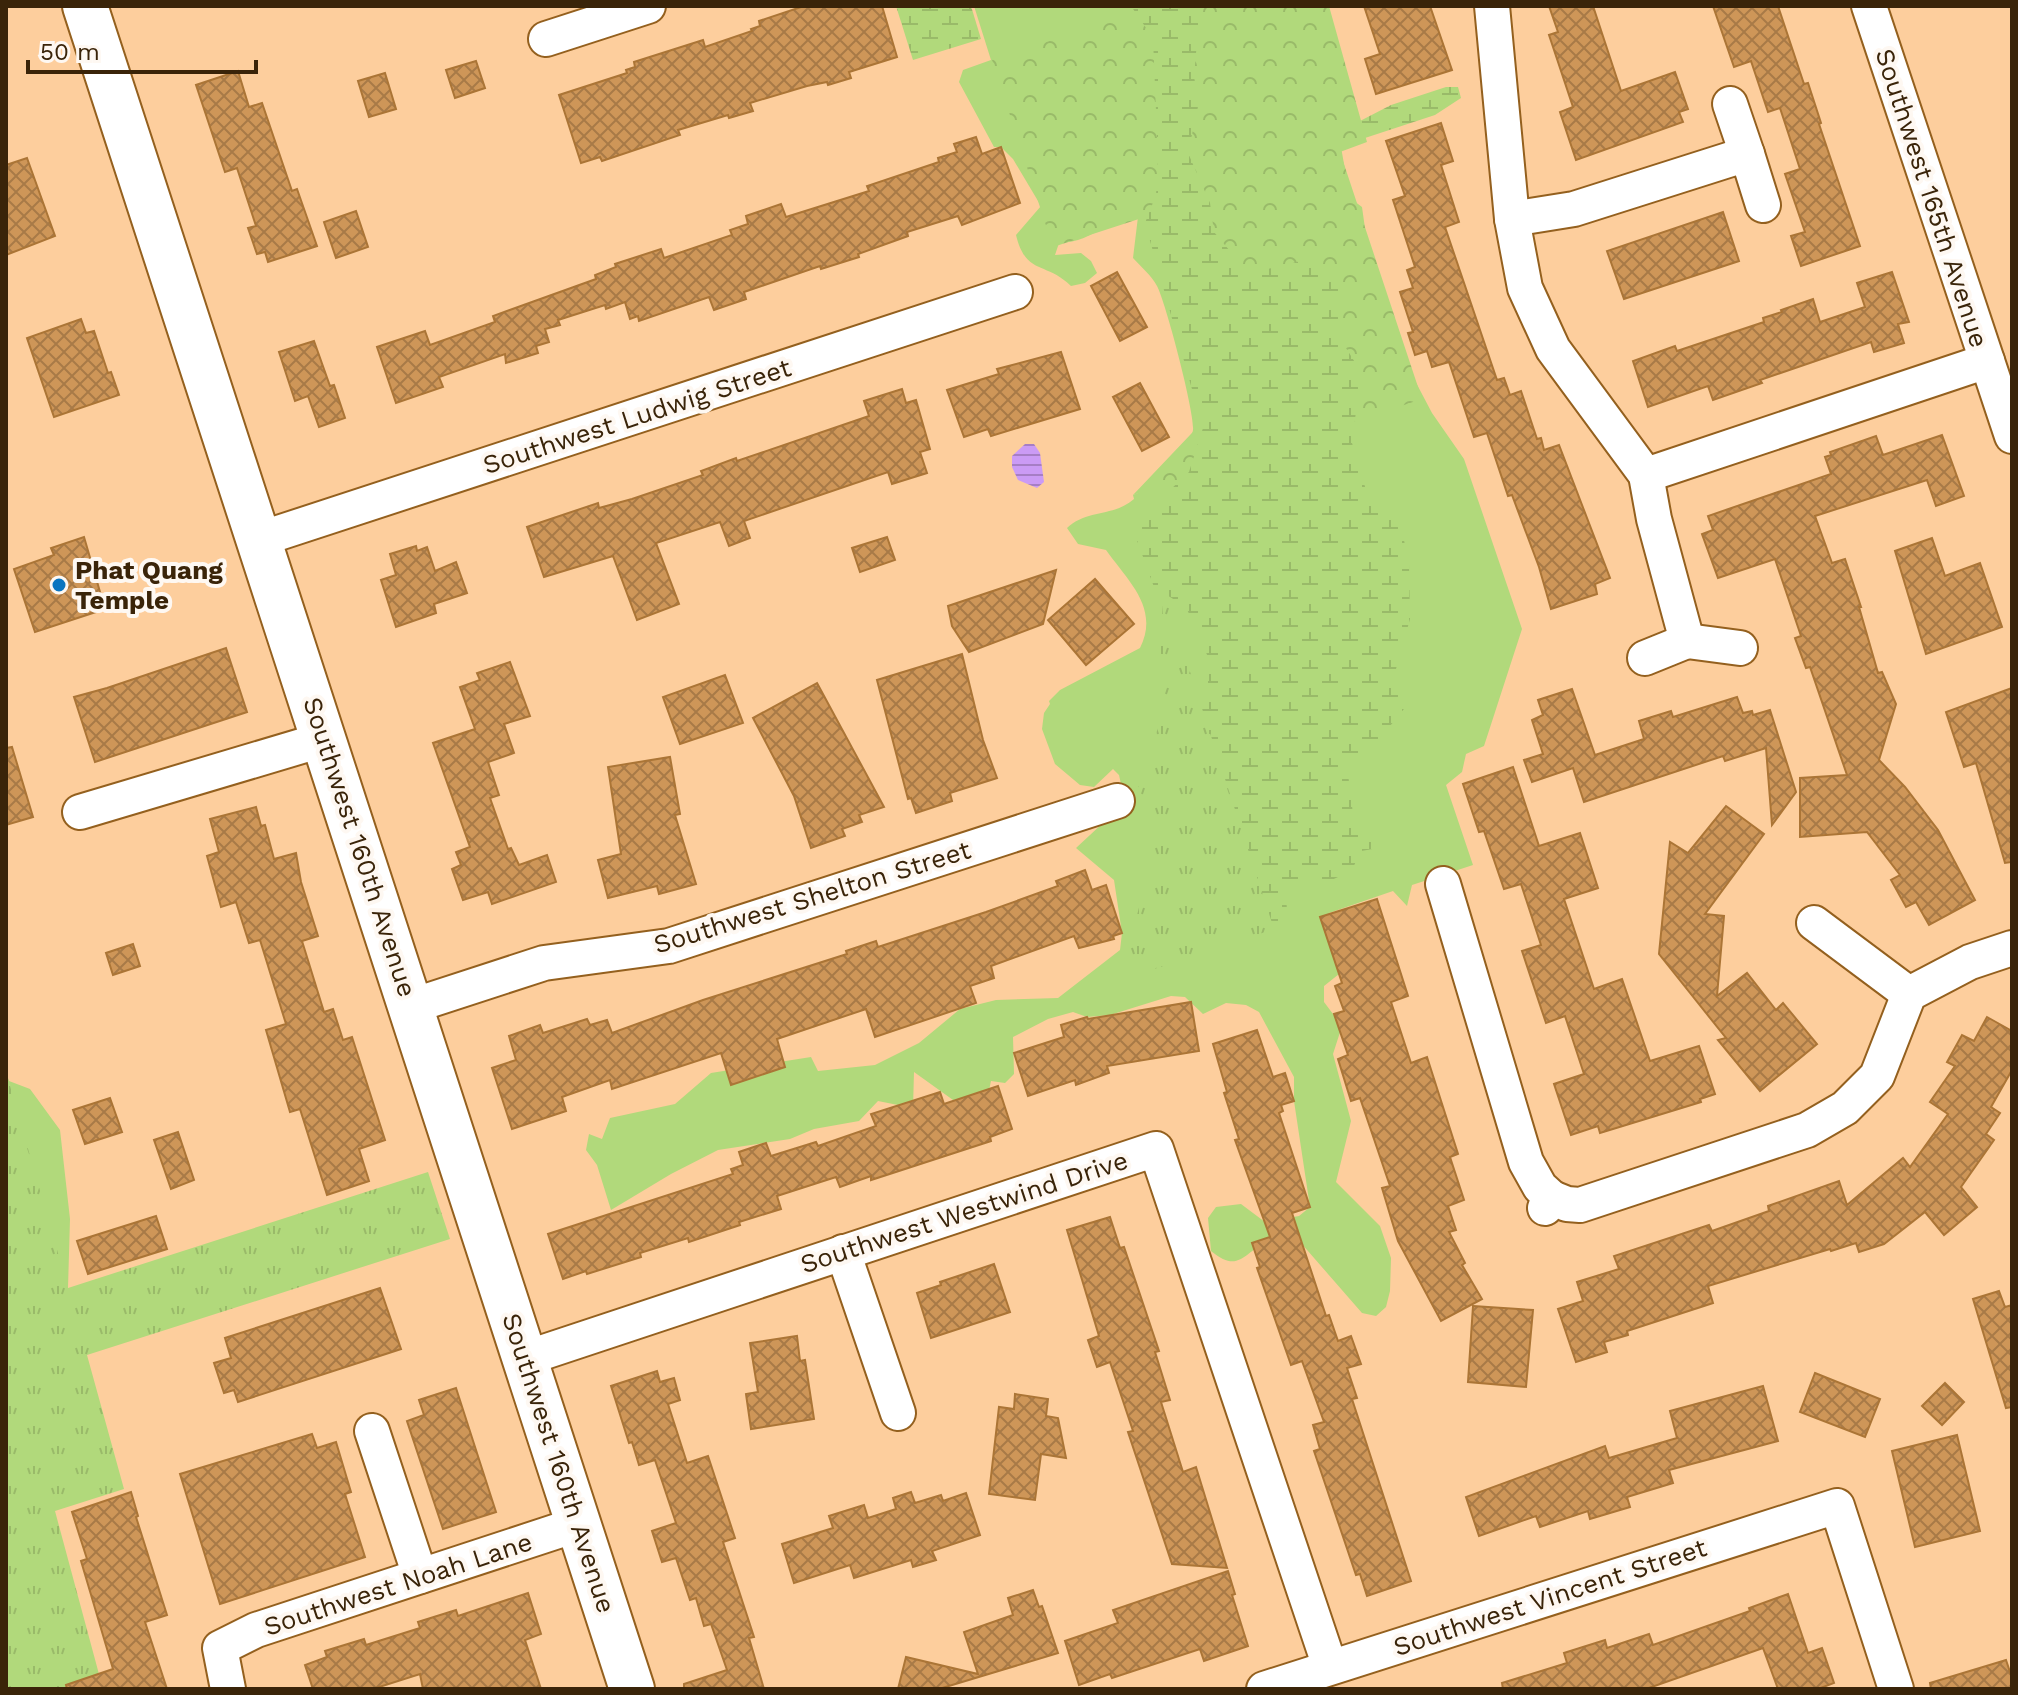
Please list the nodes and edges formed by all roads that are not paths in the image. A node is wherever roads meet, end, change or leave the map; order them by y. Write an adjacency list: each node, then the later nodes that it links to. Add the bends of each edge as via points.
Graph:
1 (85, 6): 14 (street, Southwest 160th Avenue)
2 (648, 6): 5 (street)
3 (1492, 6): 9 (street)
4 (1869, 6): 11 (street, Southwest 165th Avenue)
5 (546, 39)
6 (1730, 104): 7 (street)
7 (1747, 154): 8 (street); 9 (street, via 1574,209)
8 (1763, 205)
9 (1512, 219): 13 (street, via 1525,288 1553,349)
10 (1015, 292): 14 (street, Southwest Ludwig Street)
11 (1987, 361): 12 (street, Southwest 165th Avenue); 13 (street)
12 (2012, 436)
13 (1646, 475): 15 (street)
14 (260, 539): 18 (street, Southwest 160th Avenue)
15 (1687, 641): 16 (street); 17 (street)
16 (1740, 648)
17 (1645, 658)
18 (325, 739): 20 (street); 25 (street, Southwest 160th Avenue)
19 (1117, 801): 25 (street, Southwest Shelton Street, via 669,946 544,963)
20 (80, 812)
21 (1443, 884): 24 (street, via 1526,1162 1548,1203 1580,1205 1807,1130 1845,1108 1877,1076)
22 (1814, 923): 24 (street)
23 (2012, 948): 24 (street, via 1970,962)
24 (1909, 994)
25 (412, 1006): 27 (street, Southwest 160th Avenue)
26 (843, 1252): 27 (street, Southwest Westwind Drive); 28 (street); 32 (street, Southwest Westwind Drive, via 1156,1149)
27 (526, 1358): 30 (street, Southwest 160th Avenue)
28 (898, 1413)
29 (372, 1431): 31 (street)
30 (579, 1524): 31 (street, Southwest Noah Lane); 34 (street, Southwest 160th Avenue)
31 (420, 1576): 33 (street, Southwest Noah Lane, via 256,1630 220,1648)
32 (1330, 1667): 35 (street, Southwest Vincent Street); 36 (street, Southwest Vincent Street, via 1837,1506)
33 (228, 1689)
34 (632, 1689)
35 (1264, 1689)
36 (1896, 1689)

